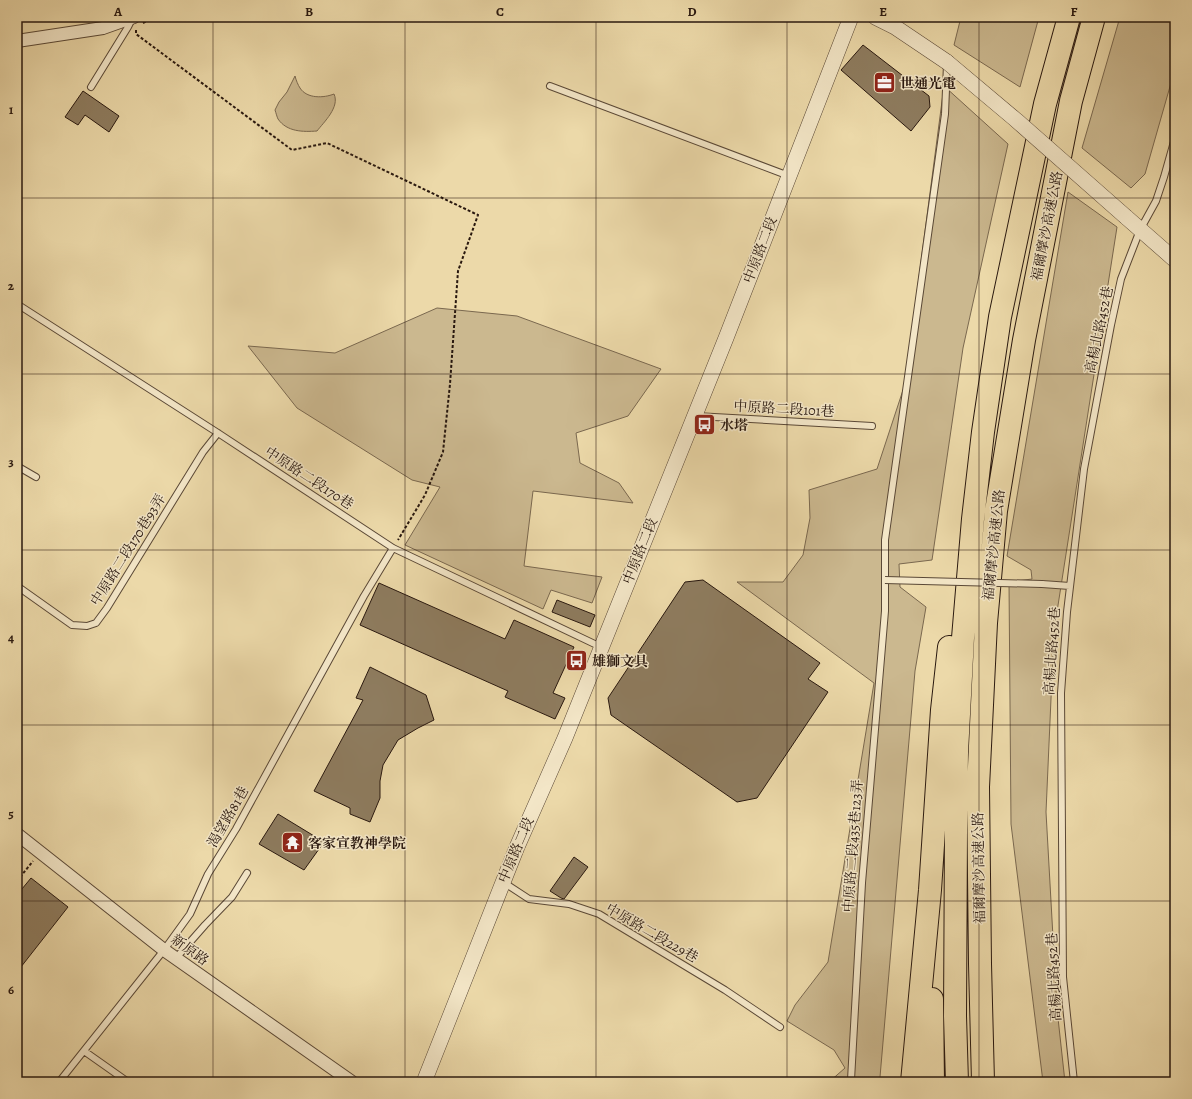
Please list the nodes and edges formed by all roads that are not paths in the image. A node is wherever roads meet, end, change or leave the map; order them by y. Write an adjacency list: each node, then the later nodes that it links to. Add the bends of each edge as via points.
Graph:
1 (21, 17): 6 (lane)
2 (851, 17): 14 (street, 中原路二段)
3 (875, 17): 8 (street)
4 (1069, 17): 20 (highway, 福爾摩沙高速公路, via 1045,104 1000,317)
5 (1094, 17): 35 (highway, 福爾摩沙高速公路, via 1067,124 1024,340 996,511 986,622 978,787)
6 (17, 21)
7 (136, 22): 9 (street); 12 (lane, via 128,28)
8 (897, 22): 10 (street)
9 (17, 41)
10 (947, 62): 15 (street, bridge); 25 (lane, 中原路二段435巷123弄, via 945,114 885,540)
11 (550, 86): 14 (lane)
12 (91, 87)
13 (1175, 138): 15 (lane, 高楊北路452巷, via 1156,201)
14 (789, 176): 18 (street, 中原路二段)
15 (1140, 230): 16 (street); 27 (lane, 高楊北路452巷, via 1122,279 1111,325 1084,469)
16 (1175, 260)
17 (17, 304): 21 (lane, 中原路二段170巷)
18 (694, 416): 19 (lane, 中原路二段101巷); 28 (street, 中原路二段)
19 (872, 426)
20 (983, 432): 32 (highway, via 950,629); 45 (highway, 福爾摩沙高速公路, via 964,624 957,752 955,1016)
21 (218, 433): 24 (lane, 中原路二段170巷); 26 (lane, 中原路二段170巷93弄, via 203,452 96,622 87,626 72,625)
22 (17, 466): 23 (lane)
23 (36, 477)
24 (393, 548): 28 (lane, 中原路二段170巷); 33 (lane, 渴望路81巷, via 236,829 208,874 190,914)
25 (885, 580): 27 (lane, bridge); 42 (lane, 中原路二段435巷123弄)
26 (17, 586)
27 (1070, 586): 48 (lane, 高楊北路452巷, via 1061,693 1063,977)
28 (602, 647): 31 (street, 中原路二段, via 566,738)
29 (17, 834): 33 (street, 新原路)
30 (247, 873): 34 (lane, via 232,897)
31 (503, 882): 36 (lane, 中原路二段229巷, via 529,899 569,904 599,914 725,990); 41 (street, 中原路二段)
32 (930, 890): 43 (highway); 44 (highway)
33 (164, 950): 34 (street, 新原路); 37 (lane, 渴望路81巷)
34 (176, 958): 40 (street, 新原路)
35 (980, 964): 46 (highway, 福爾摩沙高速公路); 47 (highway)
36 (780, 1027)
37 (84, 1051): 38 (lane, 渴望路81巷); 39 (lane)
38 (59, 1082)
39 (128, 1082)
40 (352, 1082)
41 (424, 1082)
42 (849, 1082)
43 (912, 1082)
44 (933, 1082)
45 (958, 1082)
46 (983, 1082)
47 (995, 1082)
48 (1074, 1082)

